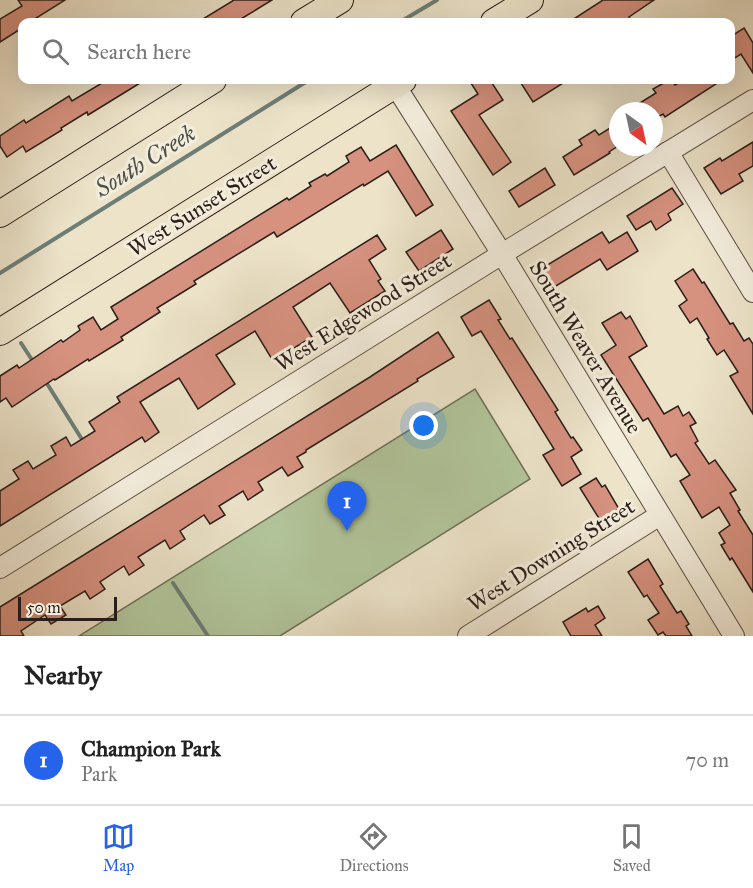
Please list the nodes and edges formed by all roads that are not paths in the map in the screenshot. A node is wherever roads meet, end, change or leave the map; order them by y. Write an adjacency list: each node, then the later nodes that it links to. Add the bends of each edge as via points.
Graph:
1 (340, 0): 3 (main road)
2 (530, 0): 4 (main road)
3 (311, 18)
4 (501, 18)
5 (207, 84): 10 (main road)
6 (396, 84): 13 (main road, West Sunset Street)
7 (400, 84): 11 (street, South Weaver Avenue)
8 (753, 100): 9 (street, West Edgewood Street)
9 (668, 152): 11 (street, West Edgewood Street); 12 (street)
10 (0, 214)
11 (502, 254): 14 (street, South Weaver Avenue); 15 (street, West Edgewood Street)
12 (753, 292)
13 (0, 332)
14 (660, 515): 16 (street, West Downing Street); 17 (street, South Weaver Avenue)
15 (0, 568)
16 (468, 636)
17 (734, 636)

